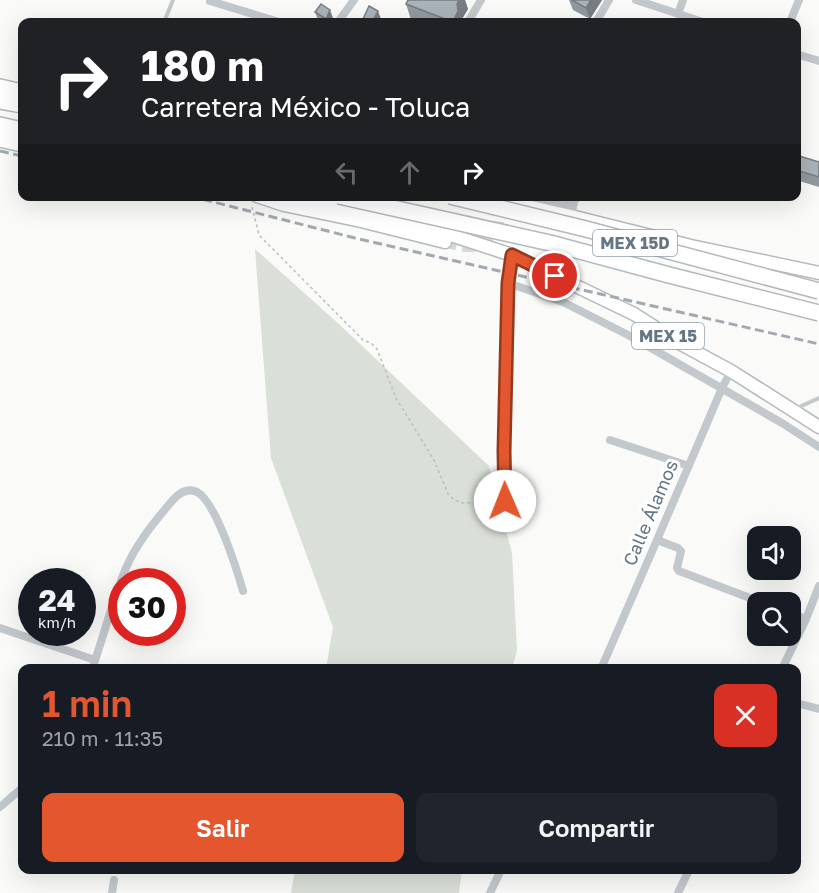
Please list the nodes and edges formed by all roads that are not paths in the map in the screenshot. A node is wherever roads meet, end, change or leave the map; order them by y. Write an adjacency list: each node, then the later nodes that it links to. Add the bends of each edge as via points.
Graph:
1 (173, 0): 9 (lane)
2 (354, 0): 11 (street)
3 (481, 0): 12 (street)
4 (609, 0): 13 (street)
5 (636, 0): 14 (street)
6 (683, 0): 14 (street)
7 (799, 0): 15 (street)
8 (210, 1): 10 (street)
9 (166, 18)
10 (266, 18)
11 (341, 18)
12 (470, 18)
13 (598, 18)
14 (681, 18)
15 (792, 18)
16 (801, 56): 17 (street)
17 (819, 62)
18 (0, 87): 19 (highway)
19 (18, 91)
20 (0, 101): 21 (highway)
21 (18, 104)
22 (0, 125): 23 (highway)
23 (18, 129)
24 (272, 201): 32 (main road)
25 (307, 201): 33 (main road, MEX 15, via 401,221)
26 (361, 201): 37 (highway, MEX 15D, bridge, via 550,243)
27 (471, 201): 36 (highway, MEX 15D, bridge)
28 (513, 201): 31 (main road)
29 (543, 201): 31 (street)
30 (575, 201): 31 (street)
31 (572, 211): 34 (main road, via 691,246)
32 (445, 242)
33 (512, 255): 35 (street); 38 (main road, MEX 15, via 634,314)
34 (819, 273)
35 (508, 283): 39 (street, via 582,312); 46 (street)
36 (819, 291)
37 (819, 313)
38 (731, 371): 39 (street, Calle Álamos); 41 (main road, MEX 15)
39 (722, 388): 44 (street); 45 (street, Calle Álamos)
40 (819, 398): 41 (lane)
41 (793, 410): 42 (main road, MEX 15)
42 (819, 427)
43 (610, 440): 45 (street)
44 (819, 447)
45 (689, 466): 47 (street, Calle Álamos)
46 (505, 501)
47 (657, 540): 50 (street, via 681,551 681,573); 56 (street, Calle Álamos)
48 (819, 586): 52 (street)
49 (243, 591): 55 (street, via 231,552 212,512 200,494 185,490 136,549)
50 (747, 597)
51 (801, 617): 52 (street)
52 (806, 619): 57 (street)
53 (0, 628): 54 (street)
54 (91, 664)
55 (94, 664)
56 (603, 664)
57 (784, 664)
58 (801, 704): 59 (street)
59 (819, 709)
60 (18, 791): 61 (street)
61 (0, 807)
62 (499, 874): 66 (street)
63 (687, 874): 67 (street)
64 (114, 879): 65 (street)
65 (112, 893)
66 (490, 893)
67 (678, 893)

